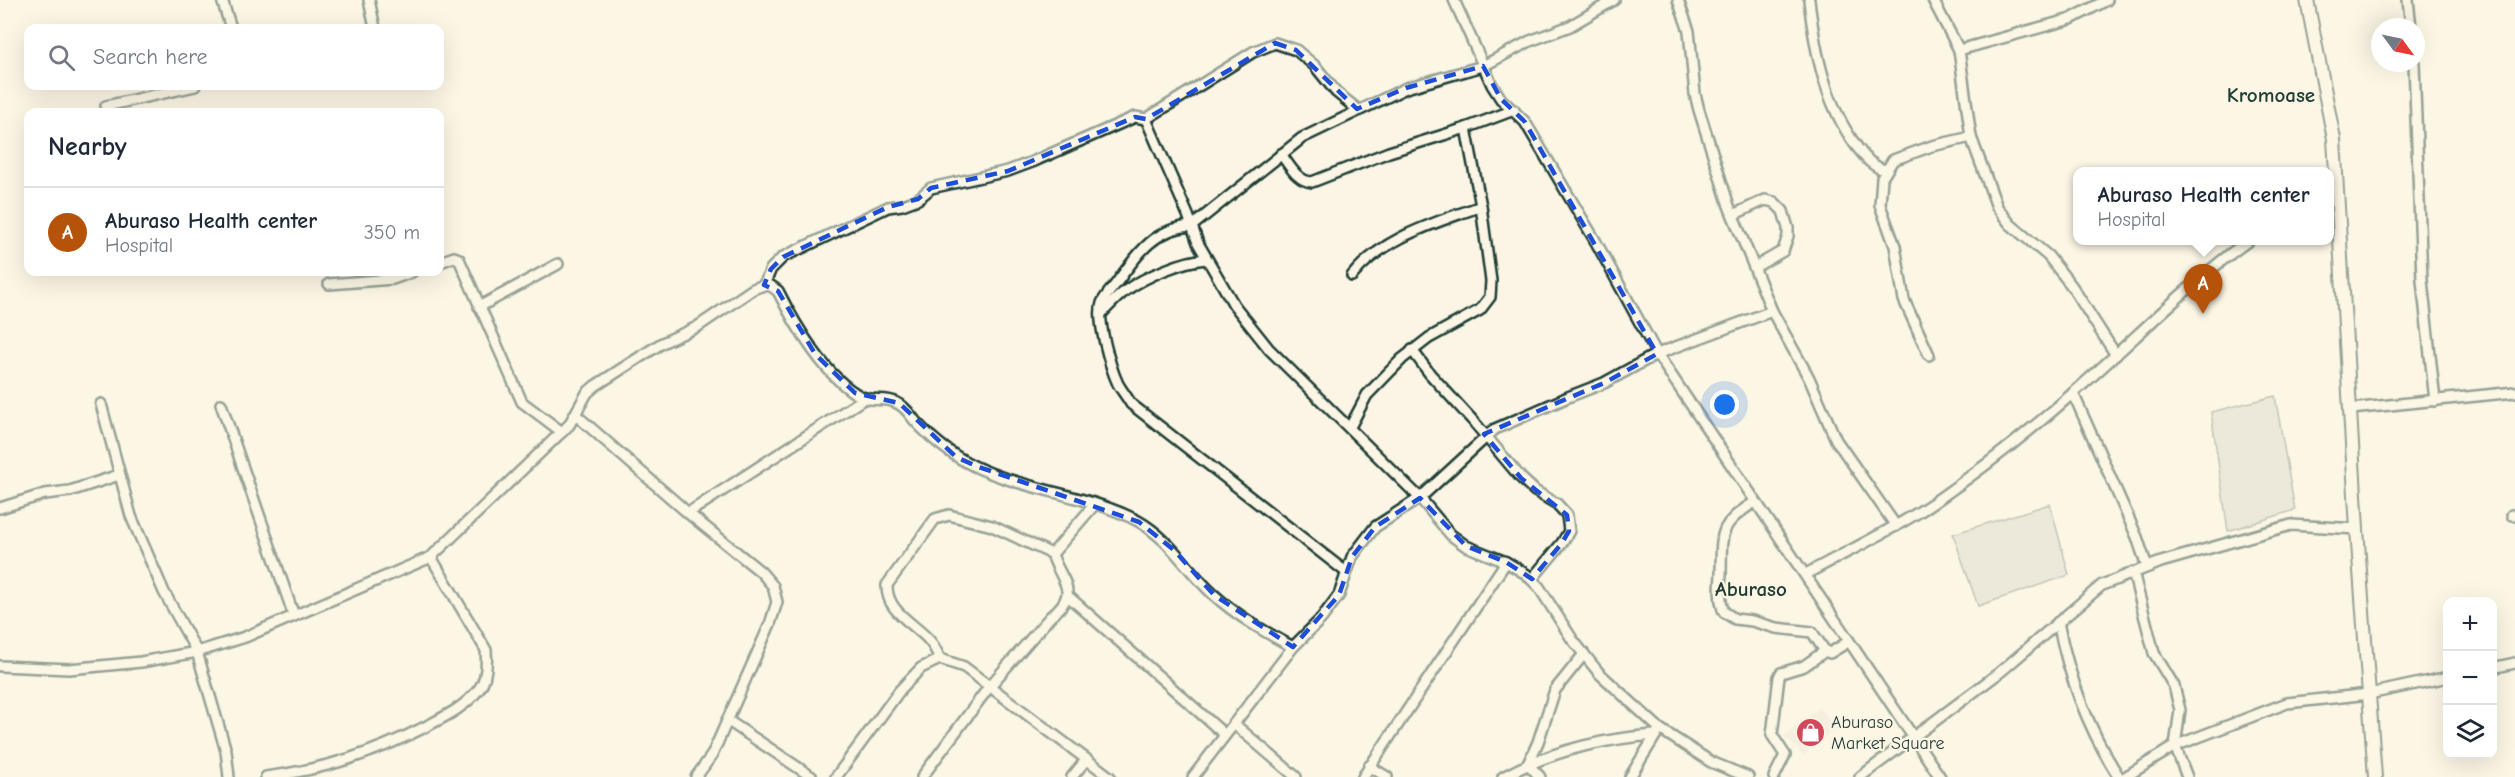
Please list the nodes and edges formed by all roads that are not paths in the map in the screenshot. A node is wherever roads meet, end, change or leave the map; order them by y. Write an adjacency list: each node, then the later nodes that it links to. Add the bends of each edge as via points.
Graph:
1 (222, 0): 12 (street)
2 (369, 0): 13 (street)
3 (1454, 0): 15 (street)
4 (1614, 0): 15 (street, via 1570,26 1530,41)
5 (1678, 0): 28 (street, via 1689,31 1699,110)
6 (1809, 0): 26 (street, via 1818,60 1830,100 1869,162)
7 (1933, 0): 14 (street)
8 (2107, 0): 14 (street, via 2071,19)
9 (2307, 0): 25 (street, via 2334,139)
10 (2408, 0): 11 (street)
11 (2410, 18)
12 (230, 24)
13 (374, 24)
14 (1959, 50): 23 (street)
15 (1483, 66): 19 (street, via 1406,88); 20 (street, via 1501,99)
16 (2414, 72): 50 (street, via 2422,280)
17 (176, 90): 18 (street)
18 (106, 105)
19 (1357, 109): 21 (street, via 1296,50 1275,43 1253,52); 24 (street, via 1302,138)
20 (1514, 110): 22 (street); 44 (street, via 1525,122 1596,242)
21 (1146, 120): 30 (street); 39 (street, via 1135,117 1008,171 931,188 918,199 888,207 783,257 771,269)
22 (1466, 128): 24 (street, via 1312,182 1296,174); 27 (street)
23 (1971, 137): 26 (street, via 1908,154 1893,160); 46 (street, via 1997,207 2010,224 2048,256)
24 (1281, 154): 30 (street)
25 (2334, 167)
26 (1884, 170): 45 (street, via 1880,205 1895,246 1904,300)
27 (1481, 206): 37 (street, via 1396,240 1364,261); 43 (street, via 1490,297 1480,310)
28 (1733, 215): 35 (street); 35 (street, via 1765,200 1783,211 1788,236 1783,251)
29 (2334, 224): 53 (street)
30 (1192, 226): 32 (street); 42 (street, via 1161,233 1144,246 1102,303)
31 (2243, 245): 46 (street)
32 (1207, 259): 42 (street, via 1194,260 1145,280); 55 (street, via 1251,329)
33 (444, 261): 40 (street, via 459,259)
34 (558, 264): 40 (street)
35 (1755, 267): 41 (street)
36 (401, 276): 38 (street)
37 (1352, 276)
38 (328, 284)
39 (764, 285): 49 (street, via 778,291 824,366); 54 (street, via 595,386 587,393)
40 (479, 308): 56 (street, via 522,402)
41 (1772, 311): 44 (street); 64 (street, via 1809,378 1836,440)
42 (1101, 314): 70 (street, via 1110,361 1131,404)
43 (1412, 350): 55 (street, via 1367,395); 57 (street)
44 (1656, 354): 57 (street, via 1604,383 1495,429); 60 (street)
45 (1929, 354)
46 (2116, 355): 48 (street)
47 (2515, 392): 50 (street)
48 (2073, 393): 64 (street, via 1982,467); 69 (street)
49 (865, 398): 61 (street, via 899,403 956,457 1008,480); 63 (street)
50 (2434, 401): 53 (street)
51 (101, 404): 58 (street)
52 (221, 404): 75 (street)
53 (2351, 409): 65 (street)
54 (576, 416): 56 (street); 63 (street)
55 (1350, 427): 59 (street)
56 (562, 432): 67 (street)
57 (1486, 437): 59 (street); 73 (street, via 1521,478 1567,515 1569,531)
58 (119, 475): 62 (street); 80 (street, via 131,516 164,592)
59 (1420, 498): 68 (street, via 1451,535 1466,546); 70 (street, via 1375,527 1352,557)
60 (1755, 502): 72 (street); 79 (street, via 1731,518 1722,537 1722,608 1734,619 1812,632)
61 (1095, 504): 66 (street); 78 (street, via 1139,522 1174,550 1214,595 1259,629)
62 (0, 508)
63 (688, 513): 89 (street, via 761,572 773,586 777,602)
64 (1896, 526): 72 (street)
65 (2357, 529): 69 (street, via 2291,525); 88 (street)
66 (1052, 554): 74 (street, via 1068,586); 82 (street, via 992,526 949,515 935,519 887,585 887,596 892,606 930,640)
67 (431, 557): 75 (street); 99 (street, via 486,650 487,667 481,688 456,711 387,747 329,766)
68 (1506, 562): 73 (street); 97 (street)
69 (2147, 567): 71 (street)
70 (1346, 572): 78 (street, via 1339,595)
71 (2133, 572): 76 (street, via 2102,585); 94 (street, via 2154,653 2174,686 2180,710)
72 (1806, 574): 77 (street)
73 (1532, 579): 81 (street)
74 (1068, 596): 87 (street); 92 (street)
75 (294, 616): 80 (street)
76 (2058, 622): 93 (street); 117 (street, via 2066,662 2081,704)
77 (1848, 642): 79 (street, via 1830,653); 93 (street)
78 (1293, 647): 90 (street)
79 (1825, 651): 114 (street, via 1779,677 1772,735 1785,755)
80 (198, 652): 84 (street, via 69,669); 98 (street, via 226,751)
81 (1584, 654): 91 (street); 96 (street, via 1555,690)
82 (940, 659): 87 (street, via 964,668); 102 (street, via 921,668 900,690)
83 (2515, 663): 85 (street)
84 (0, 666)
85 (2497, 667)
86 (2443, 678): 88 (street)
87 (989, 687): 95 (street); 103 (street)
88 (2369, 693): 94 (street, via 2287,703); 120 (street)
89 (727, 720): 100 (street, via 712,755); 101 (street)
90 (1234, 724): 92 (street); 107 (street)
91 (1657, 732): 96 (street, via 1568,748); 112 (street); 113 (street)
92 (1224, 734): 106 (street)
93 (1913, 738): 115 (street); 116 (street)
94 (2175, 746): 118 (street); 119 (street)
95 (1086, 760): 104 (street); 105 (street)
96 (1528, 764): 110 (street); 111 (street)
97 (1369, 766): 108 (street); 109 (street)
98 (229, 777)
99 (266, 777)
100 (696, 777)
101 (812, 777)
102 (836, 777)
103 (922, 777)
104 (1072, 777)
105 (1110, 777)
106 (1192, 777)
107 (1296, 777)
108 (1363, 777)
109 (1387, 777)
110 (1503, 777)
111 (1540, 777)
112 (1630, 777)
113 (1748, 777)
114 (1774, 777)
115 (1860, 777)
116 (1940, 777)
117 (2119, 777)
118 (2124, 777)
119 (2187, 777)
120 (2375, 777)

